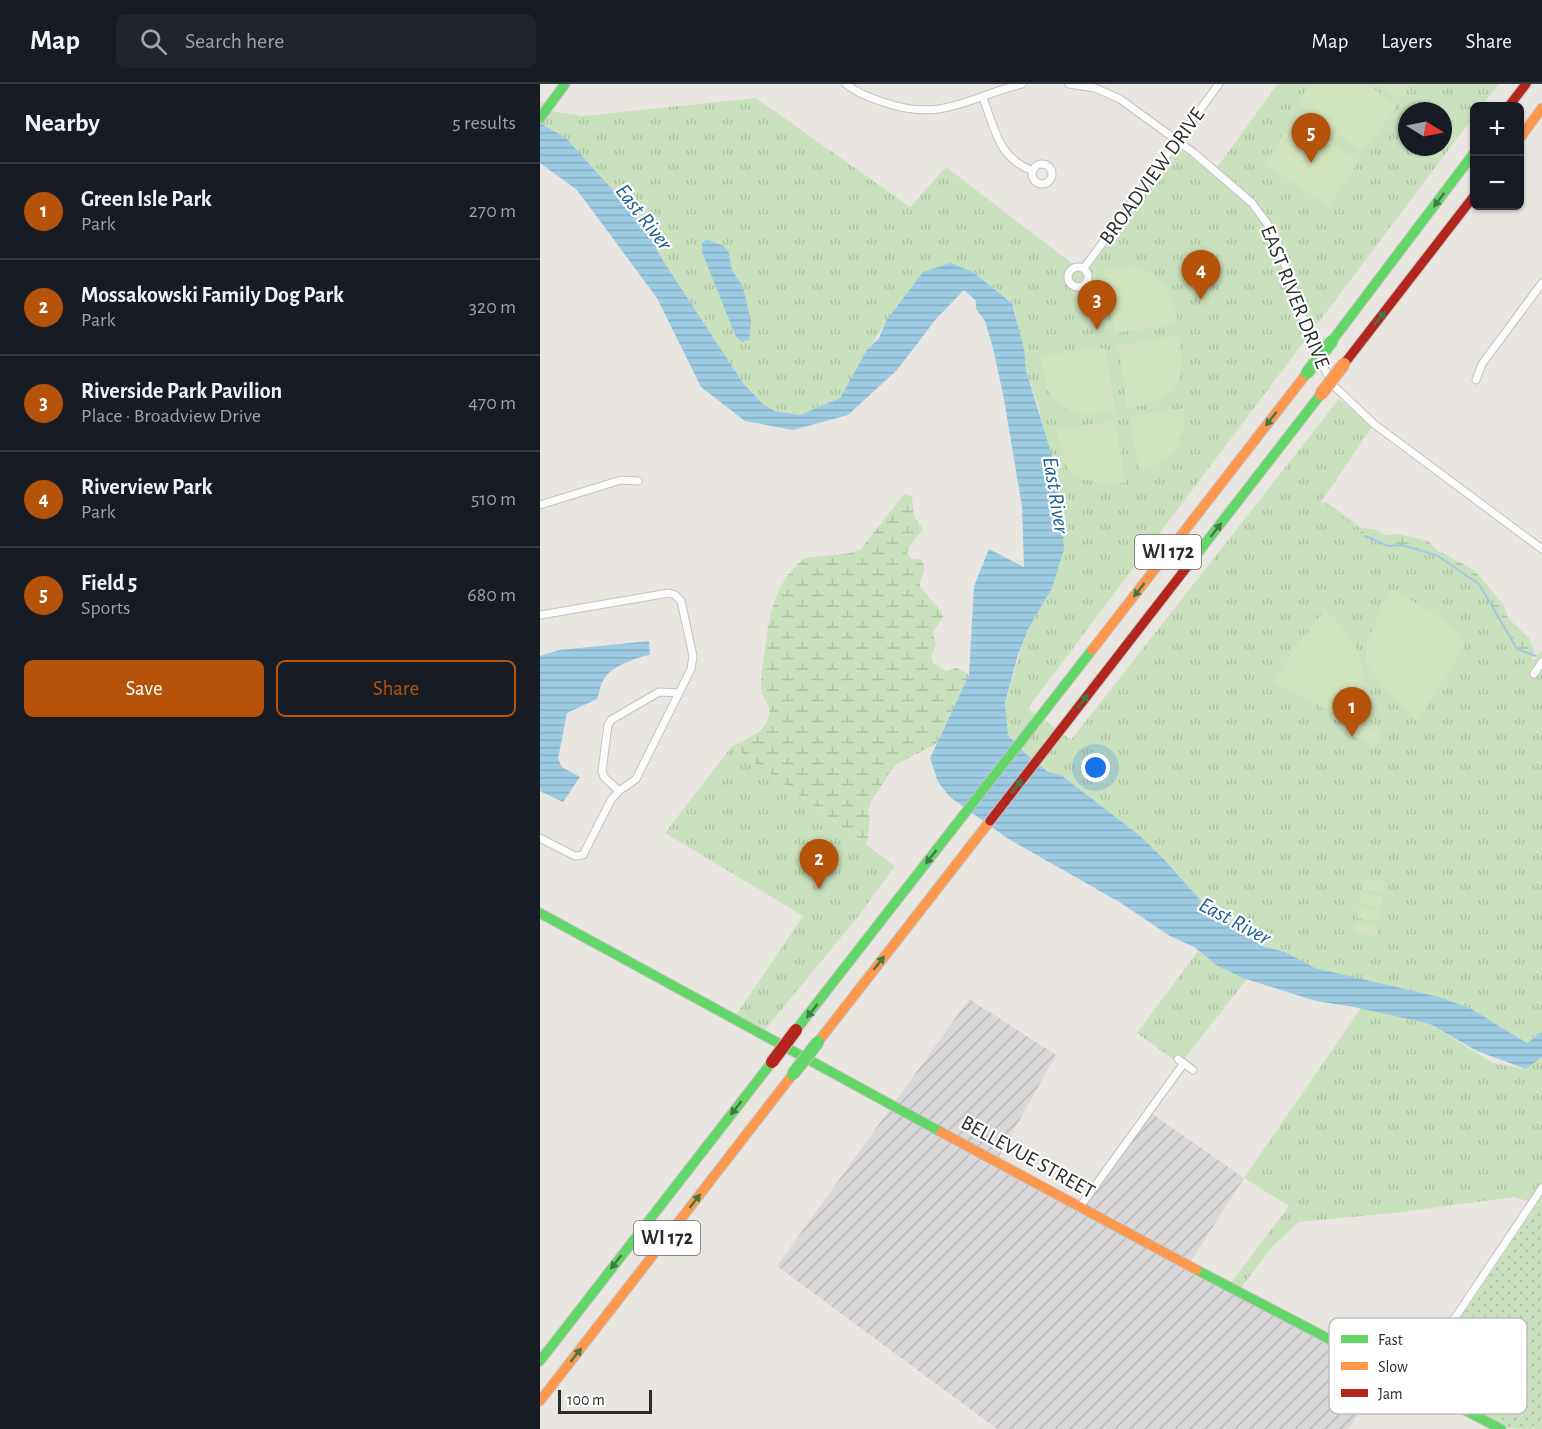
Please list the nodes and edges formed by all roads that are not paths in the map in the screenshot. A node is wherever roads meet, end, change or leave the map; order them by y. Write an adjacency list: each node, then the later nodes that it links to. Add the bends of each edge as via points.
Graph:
1 (565, 84): 11 (main road)
2 (846, 84): 8 (street, via 871,98 914,109 949,109)
3 (1022, 84): 8 (street)
4 (1069, 84): 7 (street, EAST RIVER DRIVE)
5 (1219, 84): 13 (street, BROADVIEW DRIVE)
6 (1526, 84): 9 (main road)
7 (1082, 85): 13 (street, EAST RIVER DRIVE, via 1120,99)
8 (983, 98): 15 (street, via 1004,152 1015,163)
9 (1512, 102)
10 (1542, 108): 12 (main road)
11 (540, 118)
12 (1524, 133)
13 (1178, 141): 17 (street, BROADVIEW DRIVE); 23 (street, EAST RIVER DRIVE, via 1252,203 1274,233 1310,339 1332,384 1374,424)
14 (1472, 156): 36 (main road, WI 172, one-way to 36, bridge)
15 (1033, 171)
16 (1470, 201): 37 (main road, WI 172, one-way to 16, bridge)
17 (1084, 268)
18 (1542, 283): 19 (street)
19 (1539, 294): 20 (street, via 1482,364)
20 (1476, 380)
21 (638, 481): 22 (street, via 621,480)
22 (540, 505)
23 (1542, 549)
24 (540, 615): 27 (street, via 675,595 681,601 693,656)
25 (1542, 662): 26 (street)
26 (1534, 674)
27 (679, 693): 28 (street, via 636,779); 28 (street, via 659,692 608,725 602,771)
28 (618, 791): 29 (street, via 583,855 575,856)
29 (540, 838)
30 (540, 913): 33 (main road, BELLEVUE STREET)
31 (1193, 1070): 33 (street, via 1181,1061)
32 (1542, 1188): 34 (street)
33 (1079, 1208): 35 (main road, BELLEVUE STREET)
34 (1455, 1318)
35 (1329, 1339)
36 (540, 1361)
37 (540, 1401)
38 (1473, 1414): 39 (main road, BELLEVUE STREET)
39 (1501, 1429)

